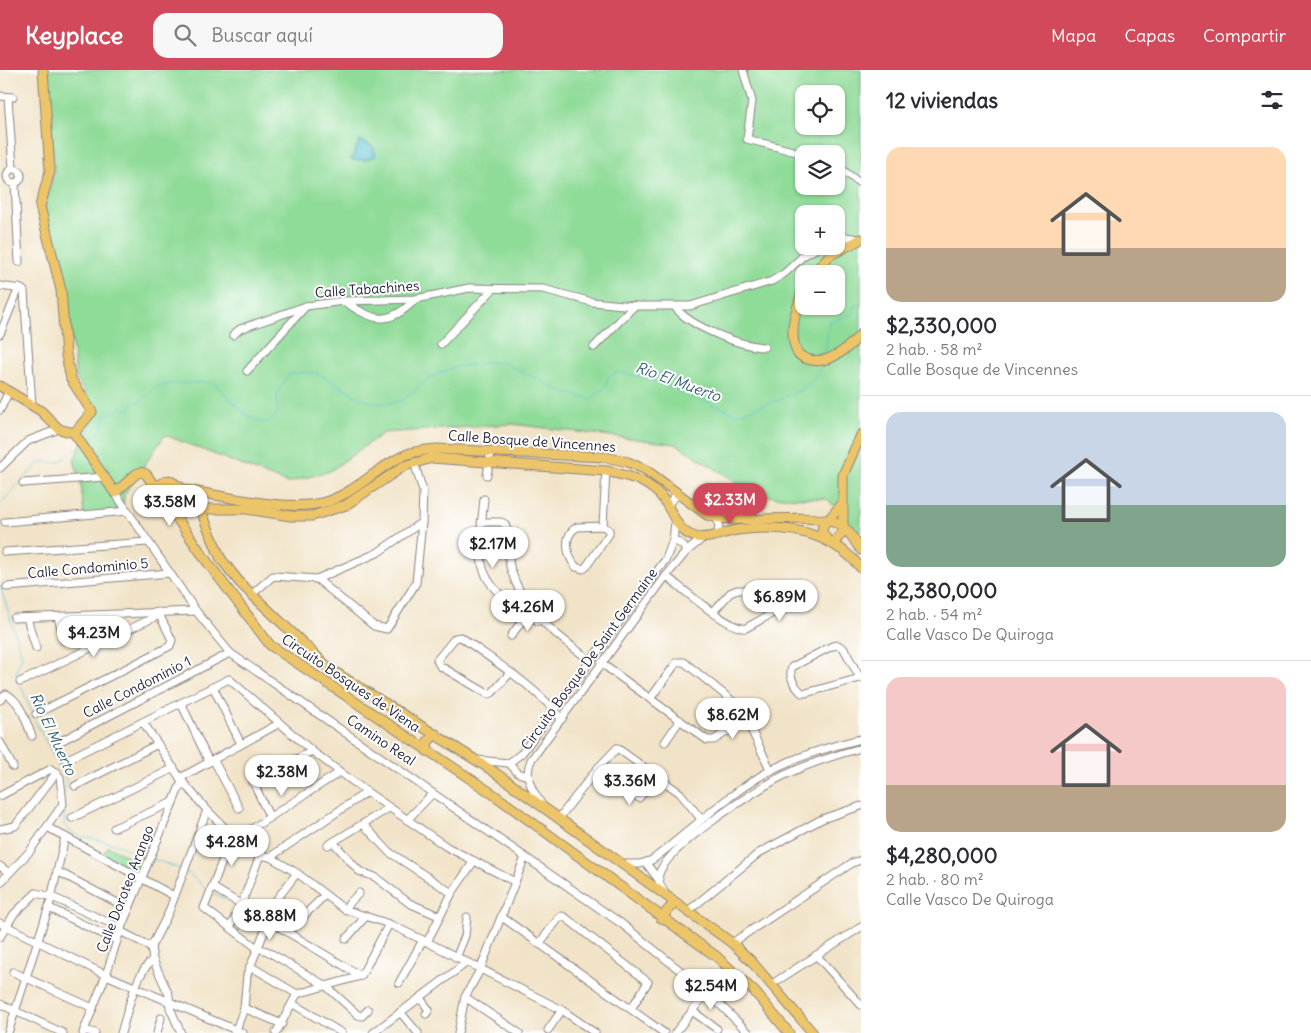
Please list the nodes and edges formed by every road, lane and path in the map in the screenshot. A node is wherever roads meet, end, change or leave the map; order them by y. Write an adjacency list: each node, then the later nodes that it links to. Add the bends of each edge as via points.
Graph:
1 (43, 70): 38 (main road, via 50,171 41,211 61,290 66,355 72,379 92,412)
2 (743, 70): 4 (street, via 752,101 747,139)
3 (7, 97): 5 (street)
4 (795, 152)
5 (12, 168): 7 (street); 8 (street, via 21,174)
6 (845, 172): 9 (street)
7 (3, 176): 8 (street)
8 (15, 183): 13 (street)
9 (861, 184)
10 (845, 237): 11 (street)
11 (860, 238): 14 (main road, via 828,256)
12 (805, 255): 22 (street, Calle Tabachines, via 772,281 710,302)
13 (19, 262)
14 (820, 265)
15 (0, 286): 16 (street)
16 (18, 288): 25 (street); 35 (street, via 24,291)
17 (493, 289): 18 (street, Calle Tabachines, via 469,288); 21 (street, Calle Tabachines, via 543,289 582,300); 28 (street)
18 (416, 299): 19 (street, Calle Tabachines); 19 (street, via 384,320 362,313)
19 (344, 301): 20 (street, Calle Tabachines)
20 (306, 306): 27 (street, Calle Tabachines, via 240,329); 32 (street)
21 (634, 306): 22 (street, Calle Tabachines); 29 (street)
22 (675, 306): 30 (street, via 690,321 750,346)
23 (796, 315): 31 (main road, via 792,338 798,354 814,362 827,361)
24 (861, 329): 31 (main road)
25 (0, 334)
26 (861, 334): 31 (main road)
27 (233, 335)
28 (441, 344)
29 (594, 347)
30 (764, 347)
31 (837, 354)
32 (247, 371)
33 (0, 386): 34 (main road)
34 (9, 391): 35 (main road); 36 (street)
35 (32, 405): 37 (main road)
36 (0, 410)
37 (59, 430): 38 (main road); 43 (street, via 28,442)
38 (75, 435): 46 (main road, Camino Real)
39 (861, 435): 54 (main road, via 843,475)
40 (491, 451): 41 (street); 51 (main road, Calle Bosque de Vincennes, via 437,449 414,452 388,464 342,494 310,505 279,504); 52 (main road, Calle Bosque de Vincennes, via 605,457 628,462 646,470)
41 (490, 461): 42 (main road, Calle Bosque de Vincennes, via 432,458); 44 (main road, Calle Bosque de Vincennes); 45 (street)
42 (414, 462): 57 (main road, Calle Bosque de Vincennes, via 346,504 312,516); 62 (street, via 423,491)
43 (0, 468)
44 (606, 471): 55 (main road, Calle Bosque de Vincennes, via 638,480 658,492); 65 (street)
45 (487, 475)
46 (105, 477): 47 (street); 50 (main road, Camino Real)
47 (23, 482)
48 (155, 486): 49 (main road, via 169,480); 50 (main road, via 141,472); 73 (main road, Circuito Bosques de Viena)
49 (185, 490): 51 (main road, Calle Bosque de Vincennes); 56 (main road, Circuito Bosques de Viena)
50 (115, 492): 58 (street, Camino Real)
51 (208, 493): 57 (street)
52 (679, 495): 55 (street); 59 (main road, Calle Bosque de Vincennes, via 699,511)
53 (484, 500): 63 (street)
54 (842, 504): 60 (main road); 66 (main road)
55 (668, 505): 64 (main road, Calle Bosque de Vincennes)
56 (200, 508): 57 (main road, Calle Bosque de Vincennes); 72 (main road, Circuito Bosques de Viena)
57 (213, 508)
58 (128, 511): 61 (street); 70 (street, Camino Real)
59 (716, 518): 60 (main road, Calle Bosque de Vincennes); 67 (street)
60 (827, 521): 66 (main road, Calle Bosque de Vincennes); 71 (main road, via 822,532)
61 (5, 522)
62 (422, 522): 82 (street, via 377,554); 82 (street, via 416,583 387,629 374,626)
63 (481, 522): 88 (street, via 479,549 483,572 492,586); 92 (street, via 505,524 511,572)
64 (675, 523): 68 (main road, via 683,531); 69 (street)
65 (603, 526): 65 (street, via 576,527 571,532 568,551 576,567 584,569 609,534)
66 (843, 526): 71 (main road, via 840,538); 74 (main road)
67 (718, 534): 68 (main road); 71 (main road, via 788,529 806,531)
68 (704, 538): 76 (street, Circuito Bosque De Saint Germaine)
69 (673, 540): 76 (street, via 683,545); 97 (street, via 666,559)
70 (148, 542): 75 (street); 80 (street, Camino Real)
71 (829, 542): 79 (main road, via 842,548)
72 (215, 543): 73 (main road, via 207,550); 77 (main road, Circuito Bosques de Viena)
73 (200, 550): 78 (main road, Circuito Bosques de Viena)
74 (861, 550)
75 (5, 552)
76 (686, 552): 81 (street, Circuito Bosque De Saint Germaine)
77 (221, 558): 78 (main road, via 212,558); 84 (main road, Circuito Bosques de Viena)
78 (208, 564): 114 (main road, Circuito Bosques de Viena, via 270,645)
79 (861, 568)
80 (170, 573): 83 (street, Calle Condominio 5); 85 (street, Camino Real)
81 (666, 576): 86 (street); 98 (street, Circuito Bosque De Saint Germaine)
82 (317, 579): 84 (street, via 273,576)
83 (7, 587)
84 (251, 595): 110 (main road, Circuito Bosques de Viena, via 330,669)
85 (196, 611): 87 (street); 96 (street, Camino Real)
86 (713, 612): 86 (street, via 743,629 796,600 797,594 791,590 737,590 730,593)
87 (159, 614): 89 (street); 101 (street); 107 (street, via 172,640 170,646)
88 (527, 614): 92 (street); 93 (street)
89 (58, 617): 91 (street); 94 (street)
90 (14, 618): 91 (street)
91 (27, 618): 95 (street)
92 (540, 622): 97 (street)
93 (511, 636)
94 (64, 640)
95 (36, 648)
96 (230, 653): 120 (street, Calle Condominio 1); 141 (street, Camino Real)
97 (591, 661): 106 (street)
98 (601, 663): 103 (street); 108 (street, Circuito Bosque De Saint Germaine)
99 (510, 673): 99 (street, via 458,636 437,660 438,664 490,694); 106 (street)
100 (860, 678): 100 (street, via 844,649 838,645 790,670 790,676 802,693)
101 (20, 682)
102 (213, 687): 105 (street); 113 (street, via 229,680); 122 (street)
103 (650, 699): 109 (street, via 680,661 730,698); 111 (street)
104 (0, 700): 116 (street, via 6,694 13,699 20,707)
105 (181, 703): 112 (street); 127 (street)
106 (555, 710): 108 (street); 129 (street, via 522,753)
107 (36, 714)
108 (562, 719): 136 (street, Circuito Bosque De Saint Germaine, via 531,760)
109 (746, 719): 111 (street, via 710,741); 134 (street)
110 (412, 720): 114 (main road, via 410,729); 115 (main road, Circuito Bosques de Viena)
111 (680, 720): 119 (street)
112 (143, 722): 121 (street); 126 (street)
113 (280, 724): 122 (street); 124 (street)
114 (399, 733): 125 (main road, Circuito Bosques de Viena)
115 (436, 734): 125 (main road, via 428,741); 128 (main road, Circuito Bosques de Viena)
116 (32, 736)
117 (861, 739): 134 (street, via 804,756)
118 (0, 742): 130 (street)
119 (664, 742)
120 (57, 743)
121 (158, 744): 131 (street); 139 (street)
122 (241, 744): 127 (street)
123 (861, 748): 172 (street, via 776,780 733,807 665,863)
124 (312, 751): 135 (street); 151 (street, via 254,782)
125 (427, 751): 193 (main road, Circuito Bosques de Viena, via 494,794)
126 (66, 760)
127 (211, 760): 138 (street); 146 (street)
128 (477, 760): 129 (street); 144 (main road, Circuito Bosques de Viena)
129 (509, 763): 136 (street, via 518,773)
130 (13, 766)
131 (174, 768): 138 (street); 150 (street)
132 (597, 769): 137 (street, via 617,748); 137 (street, via 639,798); 149 (street)
133 (54, 771): 142 (street); 155 (street, via 61,781 62,806); 157 (street, via 15,826)
134 (771, 771): 152 (street)
135 (340, 772): 140 (street); 151 (street)
136 (528, 776): 144 (street)
137 (657, 777): 152 (street, via 685,798)
138 (181, 779): 143 (street, Calle Doroteo Arango); 148 (street)
139 (75, 786)
140 (367, 792): 147 (street); 161 (street)
141 (434, 793): 153 (street); 162 (street, Camino Real)
142 (0, 796)
143 (173, 802): 156 (street); 171 (street, Calle Doroteo Arango)
144 (542, 806): 149 (main road, Circuito Bosques de Viena)
145 (861, 806): 181 (street, via 822,819 760,853)
146 (239, 808)
147 (389, 808): 153 (street); 154 (street)
148 (207, 810): 159 (street); 179 (street)
149 (560, 817): 166 (main road, Circuito Bosques de Viena)
150 (72, 818)
151 (270, 818): 159 (street)
152 (701, 819): 165 (street)
153 (407, 820): 163 (street, via 447,847)
154 (363, 824): 177 (street, via 385,849); 189 (street, via 331,844 359,871 375,877 414,906)
155 (47, 827): 158 (street); 169 (street)
156 (114, 828)
157 (0, 829)
158 (65, 837): 168 (street); 171 (street)
159 (234, 838): 160 (street); 175 (street)
160 (260, 855): 161 (street); 183 (street)
161 (270, 857): 170 (street)
162 (525, 857): 173 (street); 225 (street, Camino Real, via 622,924)
163 (474, 860): 173 (street); 177 (street)
164 (861, 860): 208 (street, via 852,862)
165 (646, 863): 166 (street); 172 (street)
166 (623, 864): 182 (main road, Circuito Bosques de Viena)
167 (0, 866): 169 (street)
168 (57, 871): 180 (street); 185 (street)
169 (9, 873): 174 (street)
170 (297, 873): 178 (street); 191 (street)
171 (142, 878): 179 (street); 185 (street, Calle Doroteo Arango)
172 (658, 879): 182 (street)
173 (515, 882): 192 (street)
174 (0, 883)
175 (211, 890): 183 (street); 198 (street, via 204,908)
176 (359, 893): 186 (street)
177 (452, 893): 189 (street)
178 (325, 895): 186 (street); 201 (street)
179 (174, 896): 209 (street)
180 (52, 897): 184 (street); 197 (street, via 36,893 14,914); 200 (street)
181 (703, 900): 187 (street); 194 (street)
182 (671, 901): 187 (main road, Circuito Bosques de Viena); 193 (main road)
183 (242, 903): 191 (street); 198 (street)
184 (49, 908): 204 (street); 205 (street)
185 (129, 909): 200 (street, Calle Doroteo Arango)
186 (344, 909): 188 (street)
187 (687, 912): 194 (main road, Circuito Bosques de Viena)
188 (366, 916): 196 (street); 203 (street)
189 (439, 916): 206 (street)
190 (467, 917): 212 (street, via 465,936)
191 (266, 918): 201 (street); 210 (street)
192 (502, 918): 207 (street); 216 (street)
193 (661, 918): 247 (main road, Circuito Bosques de Viena, via 738,975)
194 (696, 918): 208 (main road, Circuito Bosques de Viena)
195 (0, 923): 197 (street)
196 (389, 924): 206 (street); 219 (street)
197 (8, 926): 202 (street); 205 (street)
198 (230, 927): 210 (street)
199 (861, 927): 211 (street)
200 (120, 930): 204 (street, Calle Doroteo Arango); 209 (street)
201 (288, 931): 219 (street)
202 (0, 937)
203 (346, 939)
204 (117, 940): 218 (street, Calle Doroteo Arango)
205 (36, 941): 218 (street); 220 (street)
206 (425, 941): 212 (street); 221 (street)
207 (539, 944): 235 (street); 235 (street, via 558,918 566,918 648,982)
208 (732, 944): 222 (main road, Circuito Bosques de Viena)
209 (151, 947): 213 (street)
210 (257, 948): 215 (street); 223 (street)
211 (816, 956): 222 (street); 232 (street)
212 (456, 958): 214 (street)
213 (153, 960): 224 (street); 229 (street)
214 (466, 963): 216 (street); 228 (street)
215 (250, 966): 226 (street); 234 (street, via 246,975)
216 (480, 970): 227 (street); 237 (street)
217 (13, 972): 220 (street)
218 (106, 975): 224 (street); 233 (street, Calle Doroteo Arango)
219 (361, 976): 223 (street)
220 (26, 977): 233 (street); 238 (street)
221 (400, 983)
222 (772, 984): 241 (main road, Circuito Bosques de Viena)
223 (326, 986): 226 (street); 236 (street, via 358,1015 362,1016)
224 (135, 988): 229 (street); 253 (street)
225 (707, 992): 239 (street); 266 (street, Camino Real)
226 (298, 994): 231 (street)
227 (465, 997): 261 (street); 262 (street)
228 (420, 998): 240 (street); 242 (street, via 429,1010)
229 (170, 1002): 249 (street); 255 (street)
230 (0, 1004): 238 (street)
231 (293, 1004): 244 (street); 258 (street)
232 (861, 1005)
233 (93, 1008): 248 (street, Calle Doroteo Arango)
234 (244, 1008): 244 (street); 249 (street)
235 (631, 1009): 264 (street)
236 (368, 1010)
237 (562, 1010): 246 (street); 263 (street)
238 (15, 1011): 250 (street); 251 (street)
239 (692, 1011): 245 (street); 265 (street)
240 (400, 1012): 259 (street); 260 (street)
241 (796, 1013): 247 (main road); 267 (main road, Circuito Bosques de Viena)
242 (426, 1014)
243 (161, 1018): 254 (street)
244 (282, 1024): 257 (street)
245 (716, 1029)
246 (548, 1030)
247 (787, 1030)
248 (83, 1031): 252 (street)
249 (235, 1032): 256 (street)
250 (8, 1033)
251 (62, 1033)
252 (95, 1033)
253 (121, 1033)
254 (156, 1033)
255 (181, 1033)
256 (243, 1033)
257 (276, 1033)
258 (342, 1033)
259 (374, 1033)
260 (418, 1033)
261 (458, 1033)
262 (519, 1033)
263 (595, 1033)
264 (664, 1033)
265 (675, 1033)
266 (749, 1033)
267 (814, 1033)

